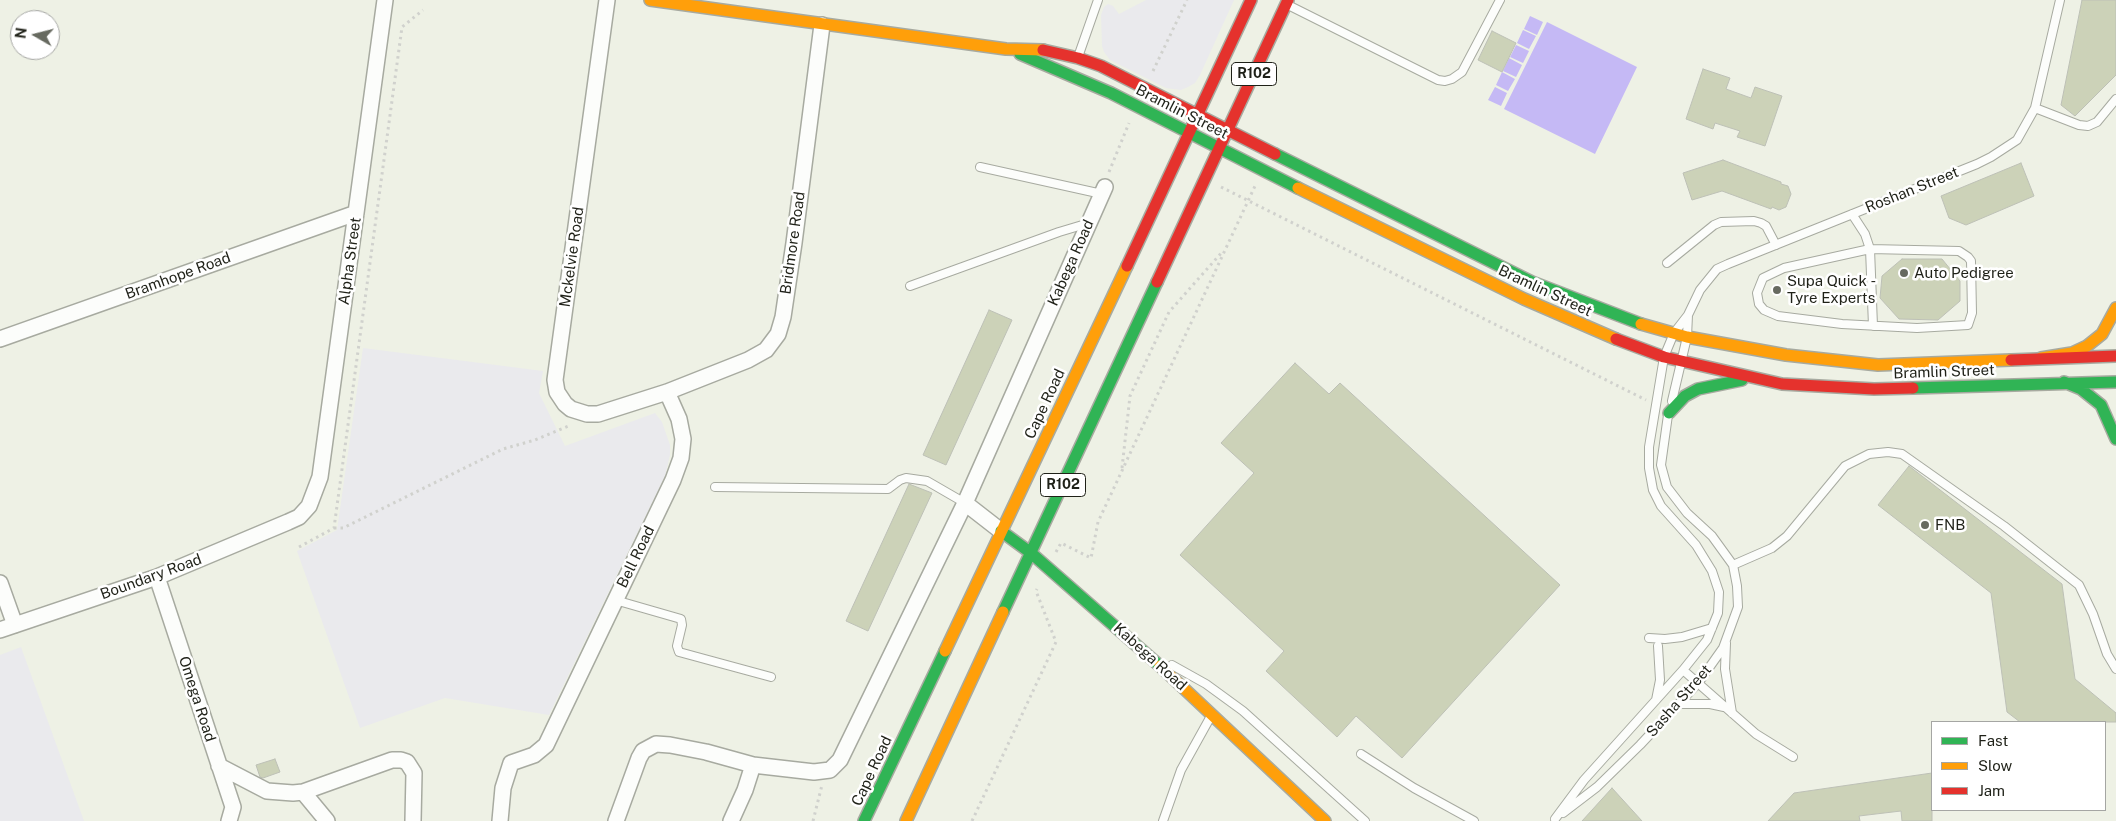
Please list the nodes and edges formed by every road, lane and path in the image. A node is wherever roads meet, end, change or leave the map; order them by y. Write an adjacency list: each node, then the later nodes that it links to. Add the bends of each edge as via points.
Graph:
1 (385, 0): 28 (street, Alpha Street)
2 (607, 0): 52 (street, Mckelvie Road, via 555,380 557,392 565,404 580,412)
3 (650, 0): 11 (main road, Bramlin Street)
4 (1097, 0): 13 (lane)
5 (1187, 0): 15 (path)
6 (1251, 0): 19 (main road, Cape Road / R102)
7 (1500, 0): 9 (lane, via 1462,72 1444,81 1420,72)
8 (2060, 0): 18 (lane, Roshan Street)
9 (1287, 2): 20 (main road, R102)
10 (423, 10): 58 (path, via 402,27)
11 (822, 25): 12 (main road, Bramlin Street); 49 (street, Bridmore Road, via 787,292 778,334 766,350 748,360)
12 (1006, 48): 13 (main road, Bramlin Street, via 1039,49); 14 (main road, Bramlin Street)
13 (1078, 58): 14 (lane); 15 (main road, Bramlin Street)
14 (1073, 76): 17 (main road, Bramlin Street)
15 (1145, 87): 19 (main road, Bramlin Street)
16 (2116, 99): 18 (lane, via 2097,122 2088,126)
17 (1136, 106): 21 (main road, Bramlin Street); 26 (path)
18 (2035, 108): 29 (lane, Roshan Street, via 2017,140 1991,157)
19 (1197, 113): 20 (main road, Bramlin Street); 21 (main road, Cape Road / R102)
20 (1228, 131): 22 (main road, R102); 39 (main road, Bramlin Street, via 1532,282 1599,310)
21 (1188, 132): 22 (main road, Bramlin Street); 59 (main road, Cape Road / R102)
22 (1218, 148): 24 (main road, Bramlin Street); 25 (main road, R102)
23 (980, 167): 26 (lane)
24 (1262, 170): 27 (path); 43 (main road, Bramlin Street, via 1524,299)
25 (1204, 179): 27 (path); 61 (main road, R102)
26 (1103, 190): 30 (street, Kabega Road)
27 (1248, 200): 32 (path); 50 (path)
28 (356, 213): 41 (street, Bramhope Road); 57 (street, Alpha Street, via 320,477 310,506)
29 (1852, 214): 31 (lane, Roshan Street); 33 (lane)
30 (1089, 223): 35 (lane); 56 (street, Kabega Road)
31 (1776, 245): 34 (lane, via 1766,226 1754,221 1720,222); 37 (lane, Roshan Street, via 1717,269 1700,290)
32 (1226, 248): 54 (path); 54 (path, via 1169,312 1130,396)
33 (1870, 249): 38 (lane); 38 (lane, via 1784,268 1763,278 1757,293 1764,310 1778,316); 38 (lane, via 1958,251 1971,261 1972,313 1968,325)
34 (1667, 263)
35 (910, 286)
36 (2116, 308): 44 (main road, via 2102,334 2087,346 2072,353)
37 (1688, 315): 39 (lane, Roshan Street); 40 (lane, Roshan Street)
38 (1873, 326)
39 (1674, 333): 40 (main road, Bramlin Street); 43 (lane, Roshan Street)
40 (1687, 336): 44 (main road, Bramlin Street, via 1786,355 1878,365); 45 (lane, Sasha Street)
41 (0, 339)
42 (2116, 356): 44 (main road, Bramlin Street)
43 (1664, 358): 45 (main road, Bramlin Street); 50 (lane, Sasha Street)
44 (2041, 358)
45 (1681, 361): 46 (main road, Bramlin Street); 51 (lane, Sasha Street)
46 (1758, 379): 47 (main road, Bramlin Street, via 1782,384 1874,389); 51 (main road, via 1698,389 1685,396)
47 (2064, 382): 48 (main road, Bramlin Street); 53 (main road, via 2081,389 2101,405)
48 (2116, 382)
49 (667, 392): 52 (street, Mckelvie Road); 66 (street, Bell Road, via 679,419 683,440 681,458)
50 (1656, 405): 68 (lane, Sasha Street, via 1649,447 1653,490 1661,506 1696,545 1712,572 1719,592 1718,613)
51 (1669, 413): 62 (lane, Sasha Street, via 1661,465 1667,487 1687,513 1712,536)
52 (598, 414): 58 (path, via 535,440 503,449 343,528)
53 (2116, 439)
54 (1122, 471): 63 (path, via 1098,522 1091,558 1061,543)
55 (715, 487): 56 (lane, via 888,489 906,478 926,480)
56 (965, 503): 59 (street, Kabega Road); 86 (street, Kabega Road, via 840,760)
57 (299, 516): 64 (street, Boundary Road)
58 (334, 528): 60 (path)
59 (1001, 531): 61 (main road, Kabega Road); 96 (main road, Cape Road / R102)
60 (299, 547)
61 (1031, 553): 63 (main road, Kabega Road); 97 (main road, R102)
62 (1733, 565): 71 (lane, Sasha Street, via 1738,607); 74 (lane, via 1772,548 1788,536 1845,466 1869,454 1902,454 2004,526 2079,585)
63 (1048, 568): 73 (main road, Kabega Road); 98 (path, via 1036,591 1056,642)
64 (157, 577): 67 (street, Boundary Road); 85 (street, Omega Road)
65 (0, 583): 67 (street)
66 (616, 600): 76 (lane, via 681,619 679,652); 92 (street, Bell Road, via 546,745 540,751 511,763 503,788)
67 (15, 625): 69 (street, Boundary Road)
68 (1712, 628): 70 (lane, via 1682,637); 75 (lane, Sasha Street, via 1707,640)
69 (0, 630)
70 (1649, 638)
71 (1726, 639): 77 (lane, Sasha Street); 80 (lane)
72 (1658, 646): 78 (lane, via 1660,680)
73 (1140, 647): 81 (main road, Kabega Road); 101 (lane, via 1226,697)
74 (2116, 669)
75 (1683, 670): 77 (lane); 78 (lane, Sasha Street)
76 (771, 677)
77 (1699, 682): 79 (lane, Sasha Street); 80 (lane)
78 (1656, 700): 88 (lane, Sasha Street, via 1584,780)
79 (1679, 704): 80 (lane, via 1710,704); 88 (lane, Sasha Street, via 1597,786)
80 (1729, 710): 83 (lane, via 1756,734)
81 (1212, 714): 99 (lane, via 1181,770); 100 (main road, Kabega Road)
82 (1361, 754): 102 (lane)
83 (1793, 757)
84 (753, 765): 86 (street); 93 (street, via 670,745 648,747 639,758); 94 (street)
85 (219, 766): 87 (street, via 267,791); 89 (street, Omega Road, via 232,807)
86 (826, 771): 95 (path)
87 (303, 792): 90 (street); 91 (street, via 392,760 400,760 407,762 414,773)
88 (1555, 820)
89 (229, 821)
90 (327, 821)
91 (413, 821)
92 (500, 821)
93 (616, 821)
94 (731, 821)
95 (813, 821)
96 (864, 821)
97 (906, 821)
98 (972, 821)
99 (1163, 821)
100 (1325, 821)
101 (1365, 821)
102 (1474, 821)

